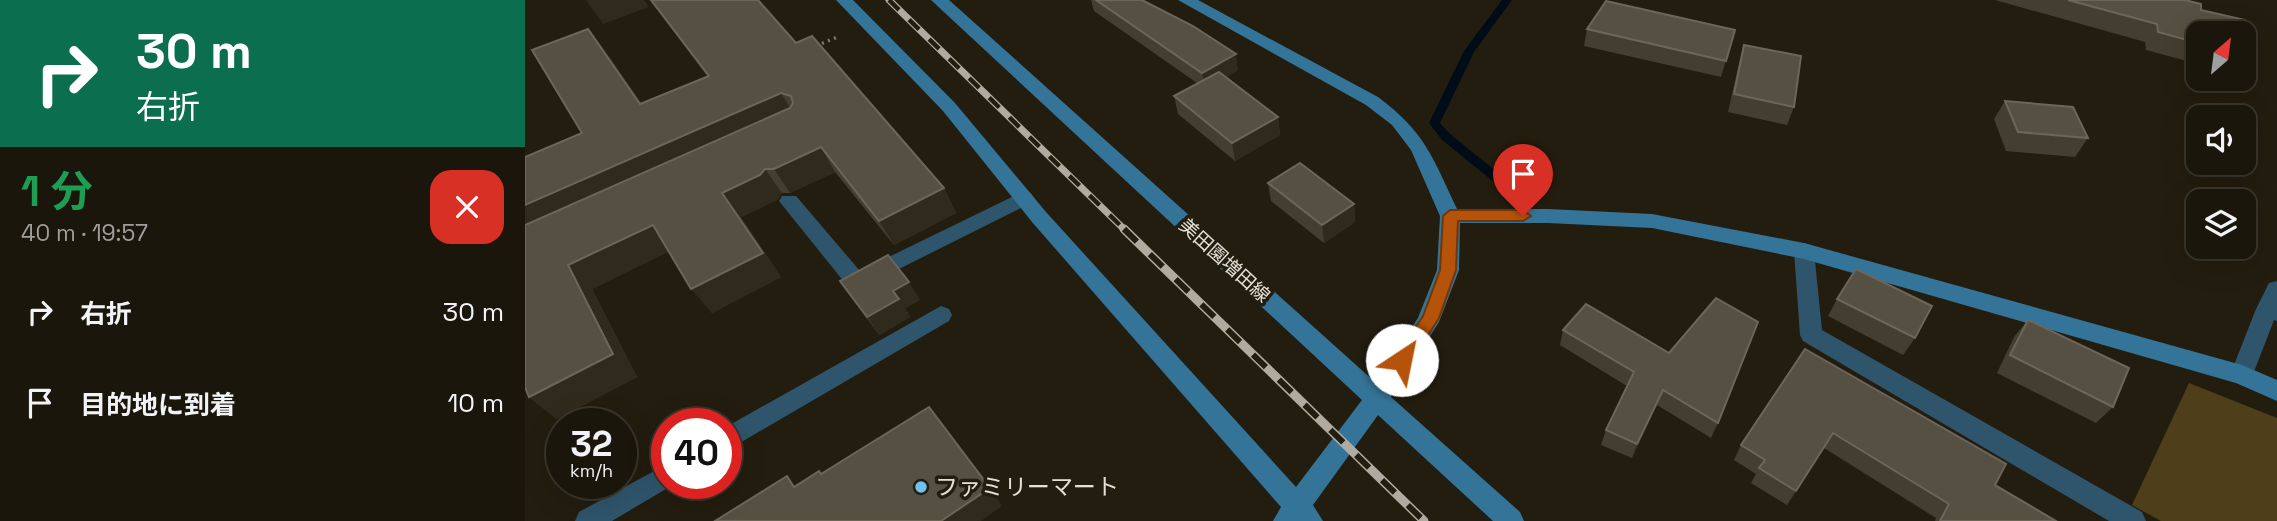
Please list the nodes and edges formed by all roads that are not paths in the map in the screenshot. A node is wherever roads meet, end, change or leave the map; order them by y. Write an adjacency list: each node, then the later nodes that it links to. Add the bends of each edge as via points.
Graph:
1 (844, 0): 4 (main road, via 949,107)
2 (939, 0): 12 (main road, 美田園増田線)
3 (1186, 0): 6 (main road, via 1372,102 1398,121 1419,148)
4 (1024, 198): 5 (street, via 857,282); 15 (main road)
5 (789, 201)
6 (1450, 216): 7 (main road, via 1652,221); 12 (main road, via 1448,270 1431,318)
7 (1804, 251): 10 (main road); 18 (street, via 1811,335)
8 (2274, 303): 10 (street)
9 (941, 315): 13 (street)
10 (2242, 376): 11 (main road)
11 (2277, 391)
12 (1377, 398): 15 (main road); 17 (main road, 美田園増田線)
13 (742, 431)
14 (651, 484): 16 (street)
15 (1298, 517)
16 (588, 521)
17 (1511, 521)
18 (2133, 521)

